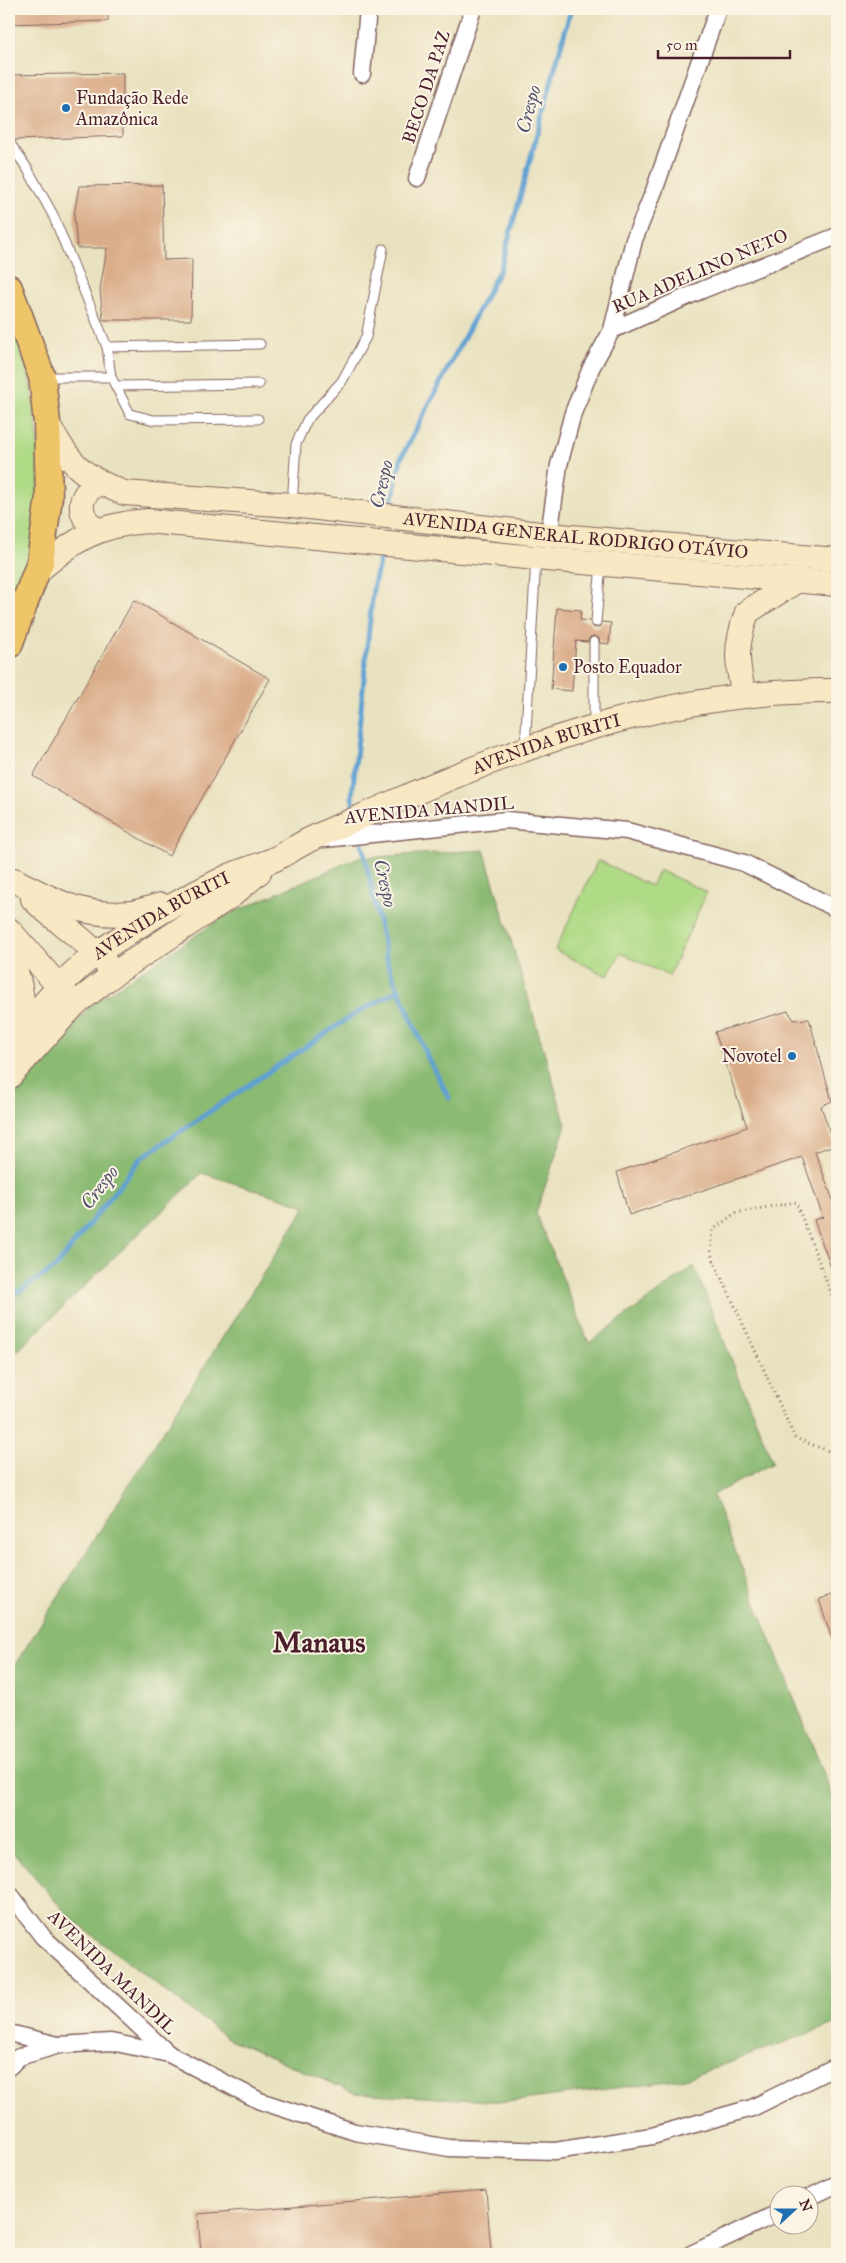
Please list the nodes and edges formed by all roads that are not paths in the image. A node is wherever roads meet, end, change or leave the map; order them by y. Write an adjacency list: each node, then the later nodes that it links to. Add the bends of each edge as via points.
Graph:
1 (368, 9): 4 (street)
2 (473, 9): 6 (street, BECO DA PAZ)
3 (718, 9): 10 (street, via 634,240)
4 (362, 74)
5 (9, 142): 12 (lane, via 53,216)
6 (417, 178)
7 (837, 236): 10 (street, RUA ADELINO NETO)
8 (383, 249): 20 (lane, via 366,337 342,381 307,420 296,444)
9 (9, 288): 13 (main road)
10 (612, 330): 22 (street, RUA ADELINO NETO, via 591,368 573,413 560,465)
11 (260, 344): 12 (lane)
12 (107, 347): 14 (lane)
13 (42, 377): 14 (lane); 18 (main road)
14 (111, 377): 16 (lane)
15 (259, 384): 16 (lane)
16 (116, 386): 17 (lane, via 130,414 154,420)
17 (258, 419)
18 (47, 423): 19 (main road, AVENIDA GENERAL RODRIGO OTÁVIO, via 79,470); 26 (main road, via 49,497)
19 (99, 483): 20 (main road, AVENIDA GENERAL RODRIGO OTÁVIO, via 124,493); 21 (main road, via 83,496 82,509 88,523)
20 (292, 505): 22 (main road, AVENIDA GENERAL RODRIGO OTÁVIO)
21 (96, 530): 23 (main road, AVENIDA GENERAL RODRIGO OTÁVIO, via 121,523 147,521); 26 (main road, AVENIDA GENERAL RODRIGO OTÁVIO, via 56,555)
22 (549, 535): 24 (main road, AVENIDA GENERAL RODRIGO OTÁVIO)
23 (536, 558): 25 (main road, AVENIDA GENERAL RODRIGO OTÁVIO); 35 (lane)
24 (837, 560)
25 (600, 563): 27 (main road, AVENIDA GENERAL RODRIGO OTÁVIO); 29 (lane)
26 (38, 571): 31 (main road)
27 (798, 580): 28 (main road, AVENIDA GENERAL RODRIGO OTÁVIO); 33 (main road, via 747,612 738,639 737,664)
28 (836, 585)
29 (596, 622)
30 (594, 642): 34 (lane)
31 (9, 645)
32 (837, 691): 33 (main road, AVENIDA BURITI)
33 (744, 696): 34 (main road, AVENIDA BURITI, via 693,702)
34 (594, 725): 35 (main road, AVENIDA BURITI)
35 (526, 748): 36 (main road, AVENIDA BURITI, via 423,789)
36 (308, 841): 37 (main road, AVENIDA BURITI); 40 (street, AVENIDA MANDIL, via 506,820 627,831 744,863)
37 (274, 859): 39 (main road, AVENIDA BURITI, via 229,876); 44 (main road, AVENIDA BURITI, via 232,895)
38 (11, 877): 39 (main road, via 62,905 90,912 131,913); 43 (main road, via 52,917)
39 (191, 896): 43 (main road, AVENIDA BURITI)
40 (837, 909)
41 (9, 930): 45 (main road)
42 (9, 953): 46 (main road, via 22,994 24,1013)
43 (97, 953): 44 (main road); 45 (main road, AVENIDA BURITI)
44 (114, 974): 45 (main road, AVENIDA BURITI)
45 (67, 996): 46 (main road); 47 (main road)
46 (14, 1038)
47 (9, 1077)
48 (9, 1893): 51 (street, AVENIDA MANDIL, via 43,1937)
49 (9, 2033): 50 (street)
50 (59, 2045): 51 (street, AVENIDA MANDIL, via 111,2042); 53 (street, AVENIDA MANDIL, via 19,2057)
51 (169, 2054): 52 (street, AVENIDA MANDIL, via 260,2101 355,2132 449,2148 546,2150 652,2136 752,2108)
52 (837, 2066)
53 (9, 2067)
54 (837, 2184): 55 (street)
55 (818, 2193)
56 (768, 2218): 57 (street)
57 (690, 2254)

